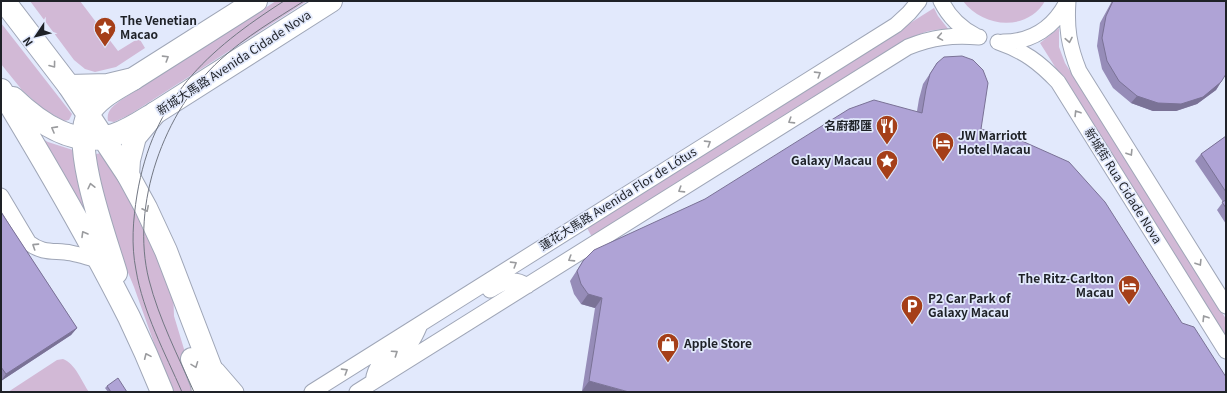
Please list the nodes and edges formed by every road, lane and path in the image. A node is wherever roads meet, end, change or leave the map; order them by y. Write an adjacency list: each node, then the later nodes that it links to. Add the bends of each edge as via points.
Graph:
1 (4, 1): 11 (main road, one-way to 11)
2 (256, 1): 9 (main road, one-way to 2)
3 (331, 1): 13 (main road, 新城大馬路 Avenida Cidade Nova)
4 (919, 1): 23 (street, 蓮花大馬路 Avenida Flor de Lótus, one-way to 4, via 896,25)
5 (941, 1): 7 (street, via 960,26)
6 (1068, 1): 8 (street, via 1054,21 1034,36 1017,41); 21 (street, 新城街 Rua Cidade Nova, one-way to 21, via 1068,36 1079,71)
7 (979, 38): 8 (street); 20 (street, one-way to 20, via 942,37 908,47)
8 (998, 42): 24 (street, 新城街 Rua Cidade Nova, one-way to 8, via 1058,82 1046,68 1031,57)
9 (133, 79): 11 (main road, via 108,85); 14 (main road, via 100,101)
10 (1, 86): 15 (main road, one-way to 10, via 67,135 42,122)
11 (69, 86): 14 (main road)
12 (1, 90): 18 (main road, one-way to 12)
13 (155, 113): 15 (main road, via 127,130); 16 (main road, 新城大馬路 Avenida Cidade Nova, via 135,137)
14 (88, 114): 15 (main road)
15 (93, 138): 16 (main road); 22 (main road, one-way to 15, via 87,170)
16 (128, 175): 19 (main road, one-way to 19, via 146,208)
17 (1, 196): 18 (street, one-way to 17, via 36,248 29,243)
18 (99, 260): 22 (main road)
19 (180, 286): 25 (main road); 28 (main road, one-way to 28, via 181,326)
20 (528, 286): 23 (street, via 515,280 508,281 454,313); 26 (street)
21 (1226, 306)
22 (130, 318): 27 (main road, one-way to 22)
23 (429, 318): 26 (street, one-way to 23, via 376,368 410,343); 31 (street, 蓮花大馬路 Avenida Flor de Lótus, one-way to 23)
24 (1226, 351)
25 (207, 356): 29 (main road); 30 (street)
26 (373, 382): 32 (street)
27 (162, 392)
28 (203, 392)
29 (220, 392)
30 (236, 392)
31 (312, 392)
32 (357, 392)

